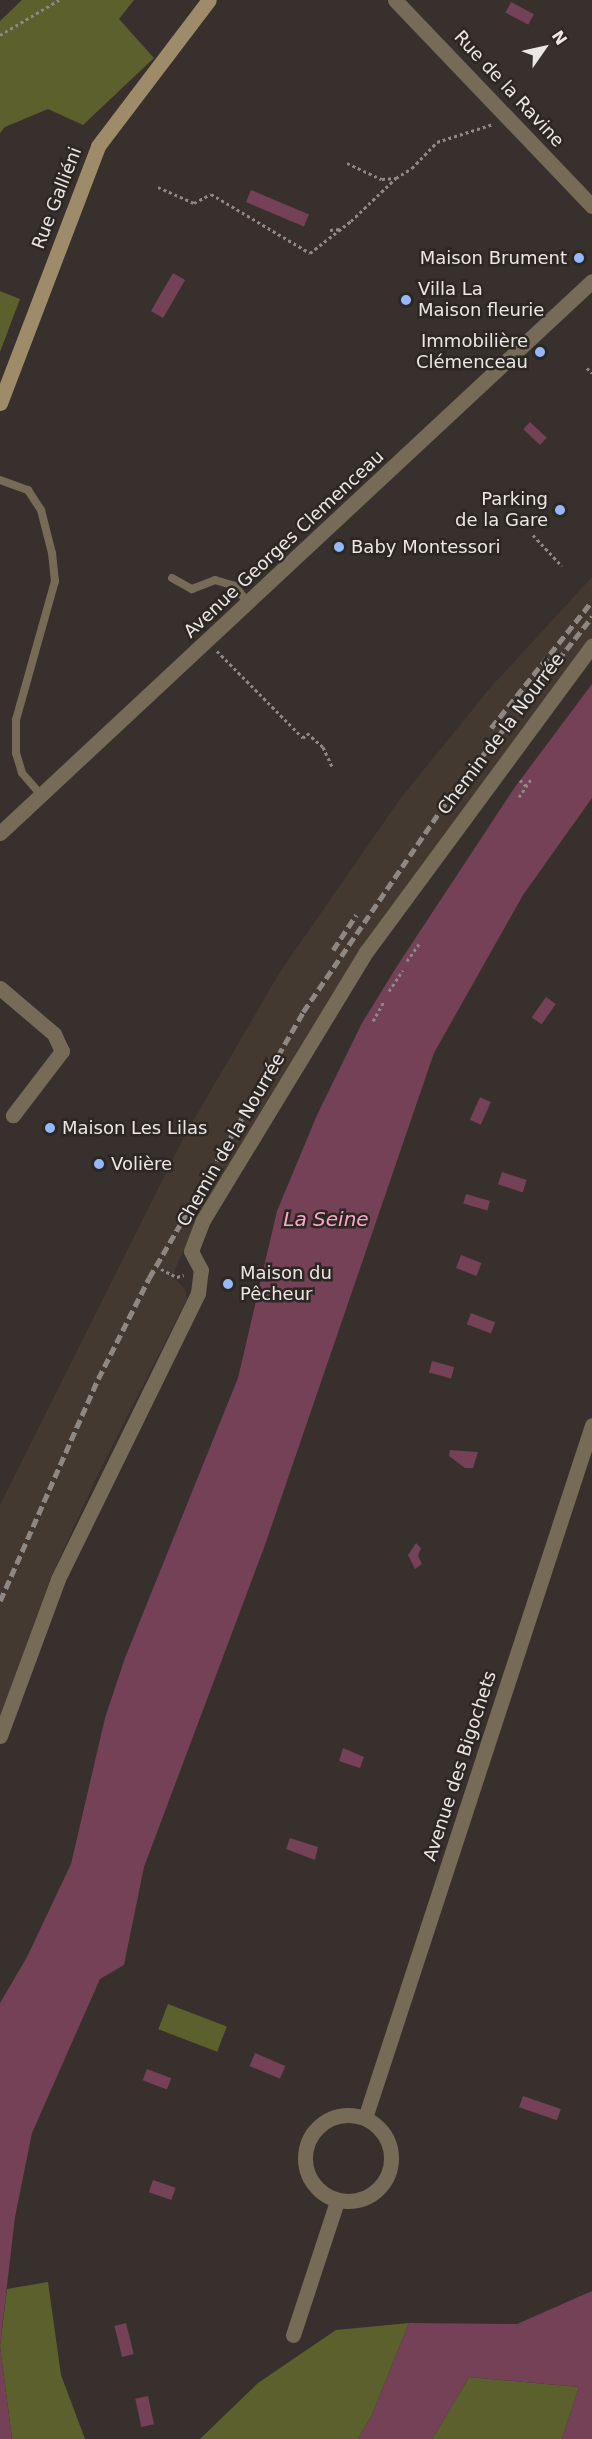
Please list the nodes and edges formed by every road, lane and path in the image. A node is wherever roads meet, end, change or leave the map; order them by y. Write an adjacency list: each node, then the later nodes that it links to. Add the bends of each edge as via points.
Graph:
1 (59, 0): 4 (path)
2 (209, 0): 15 (street, Rue Galliéni, via 98,146)
3 (395, 0): 5 (street, Rue de la Ravine)
4 (0, 35)
5 (505, 113): 7 (path, via 488,126 437,142 412,168); 9 (street, Rue de la Ravine)
6 (347, 163): 7 (path, via 382,179)
7 (396, 178): 10 (path)
8 (158, 187): 10 (path, via 194,203 211,194 310,253)
9 (592, 206)
10 (342, 229): 11 (path)
11 (330, 230)
12 (592, 281): 20 (street, Avenue Georges Clemenceau)
13 (587, 368): 14 (path)
14 (592, 373)
15 (0, 403)
16 (0, 480): 27 (lane, via 28,490 42,510 52,553 55,581 16,720 16,753 22,773)
17 (533, 535): 18 (path)
18 (562, 566)
19 (172, 578): 20 (lane, via 192,589 215,580 235,586)
20 (248, 603): 27 (street, Avenue Georges Clemenceau)
21 (592, 645): 41 (street, Chemin de la Nourrée, via 366,952 203,1220 191,1251 201,1270 198,1293 58,1579)
22 (214, 647): 23 (path, via 303,738 307,733 324,747)
23 (332, 766)
24 (531, 779): 26 (path)
25 (520, 780): 26 (path)
26 (526, 786): 28 (path)
27 (40, 795): 29 (street, Avenue Georges Clemenceau)
28 (519, 797)
29 (0, 833)
30 (419, 944): 31 (path)
31 (407, 961)
32 (403, 970): 34 (path)
33 (0, 988): 37 (street, via 54,1035 62,1051)
34 (389, 992)
35 (384, 1001): 36 (path)
36 (373, 1021)
37 (13, 1115)
38 (161, 1269): 39 (path)
39 (177, 1277)
40 (592, 1425): 42 (street, Avenue des Bigochets)
41 (0, 1736)
42 (365, 2118): 43 (street, via 387,2138 392,2151 389,2173 378,2191 365,2199); 43 (street, via 338,2116 314,2131 307,2144 307,2172 324,2195)
43 (337, 2200): 44 (street)
44 (293, 2335)

